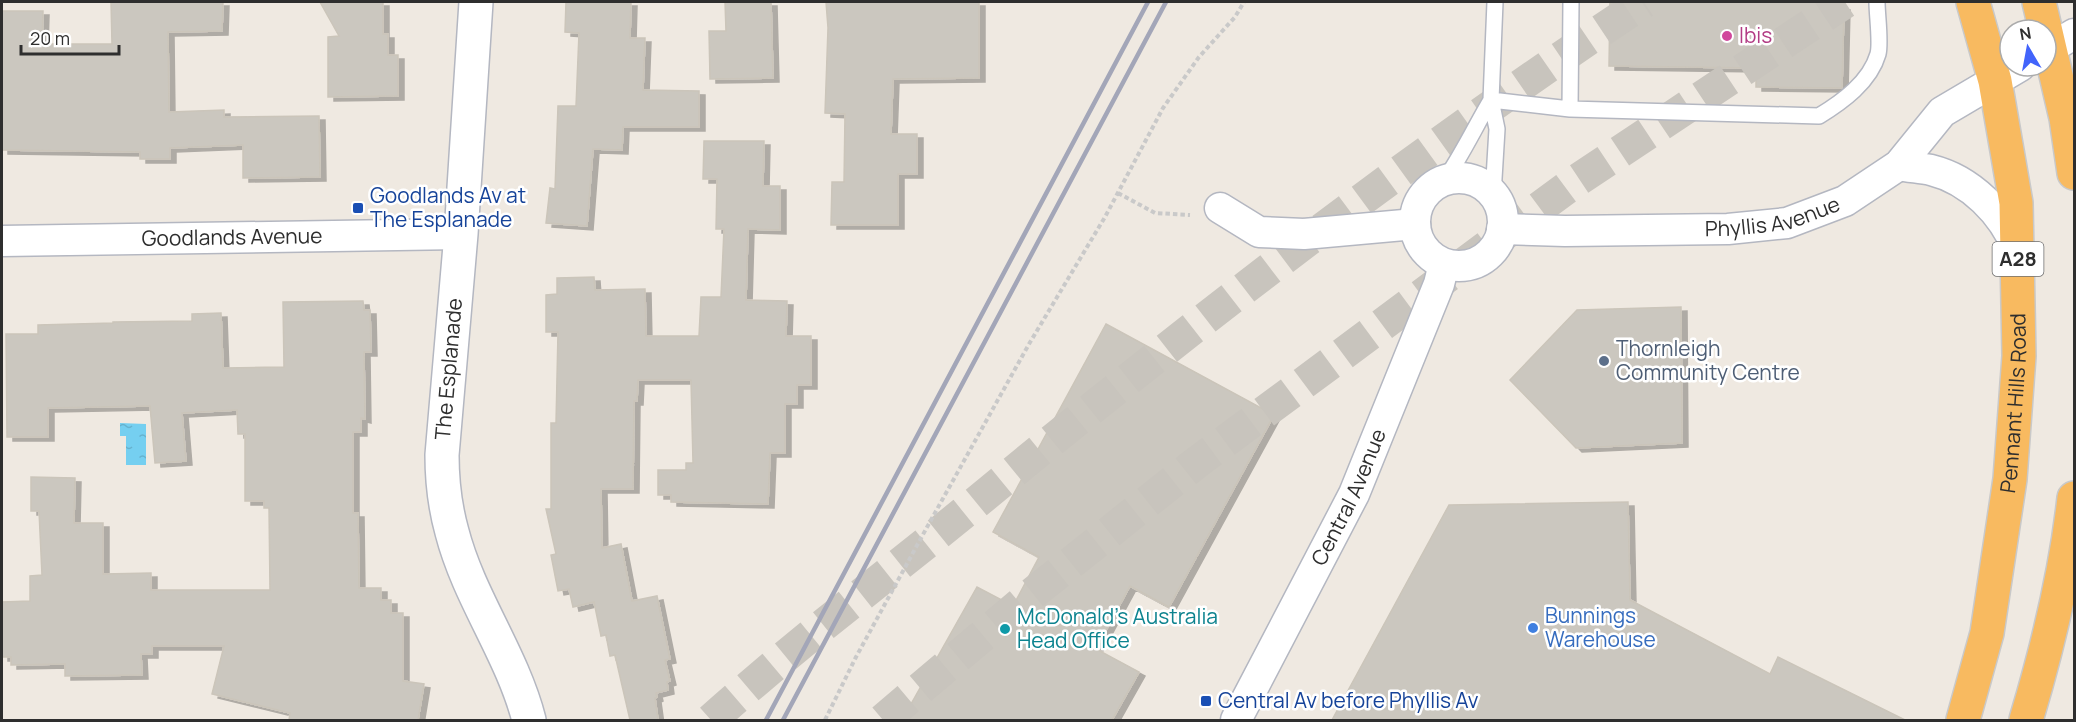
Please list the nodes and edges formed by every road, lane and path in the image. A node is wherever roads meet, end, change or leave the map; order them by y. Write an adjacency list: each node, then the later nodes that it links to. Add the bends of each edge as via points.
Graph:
1 (476, 2): 23 (main road, The Esplanade)
2 (1244, 2): 18 (path, via 1163,108)
3 (1495, 2): 13 (lane)
4 (1571, 2): 14 (lane)
5 (1877, 2): 14 (lane, via 1878,54 1865,78 1819,116)
6 (1973, 2): 10 (highway, Pennant Hills Road / A28)
7 (2039, 2): 8 (highway)
8 (2046, 18)
9 (2058, 52): 16 (highway)
10 (1998, 53)
11 (2001, 78): 15 (street, Phyllis Avenue, via 1942,112)
12 (2008, 78): 25 (highway, Pennant Hills Road / A28)
13 (1491, 100): 14 (lane); 17 (lane); 19 (lane, via 1497,129)
14 (1570, 109)
15 (1899, 165): 22 (street, Phyllis Avenue, via 1845,201 1787,223 1728,229); 25 (street, via 1931,170 1967,187 1989,203 2011,231)
16 (2074, 173)
17 (1444, 181): 19 (street, via 1471,180); 21 (street, via 1422,198)
18 (1118, 193): 20 (path, via 1155,213 1186,216); 29 (path, via 1029,344)
19 (1493, 195): 22 (street, via 1502,217)
20 (1220, 208): 21 (street, via 1259,232 1304,234)
21 (1415, 224): 26 (street, via 1423,249)
22 (1502, 229): 26 (street, via 1498,241 1481,260 1469,265)
23 (461, 234): 24 (street, Goodlands Avenue); 28 (main road, The Esplanade, via 442,454 446,504 458,551 524,698)
24 (2, 241)
25 (2018, 250): 31 (highway, Pennant Hills Road / A28, via 2019,356 2010,479 1987,633)
26 (1444, 264): 30 (street, Central Avenue, via 1354,494)
27 (2074, 498): 32 (highway, via 2071,530)
28 (529, 720)
29 (825, 720)
30 (1236, 720)
31 (1963, 720)
32 (2026, 720)

